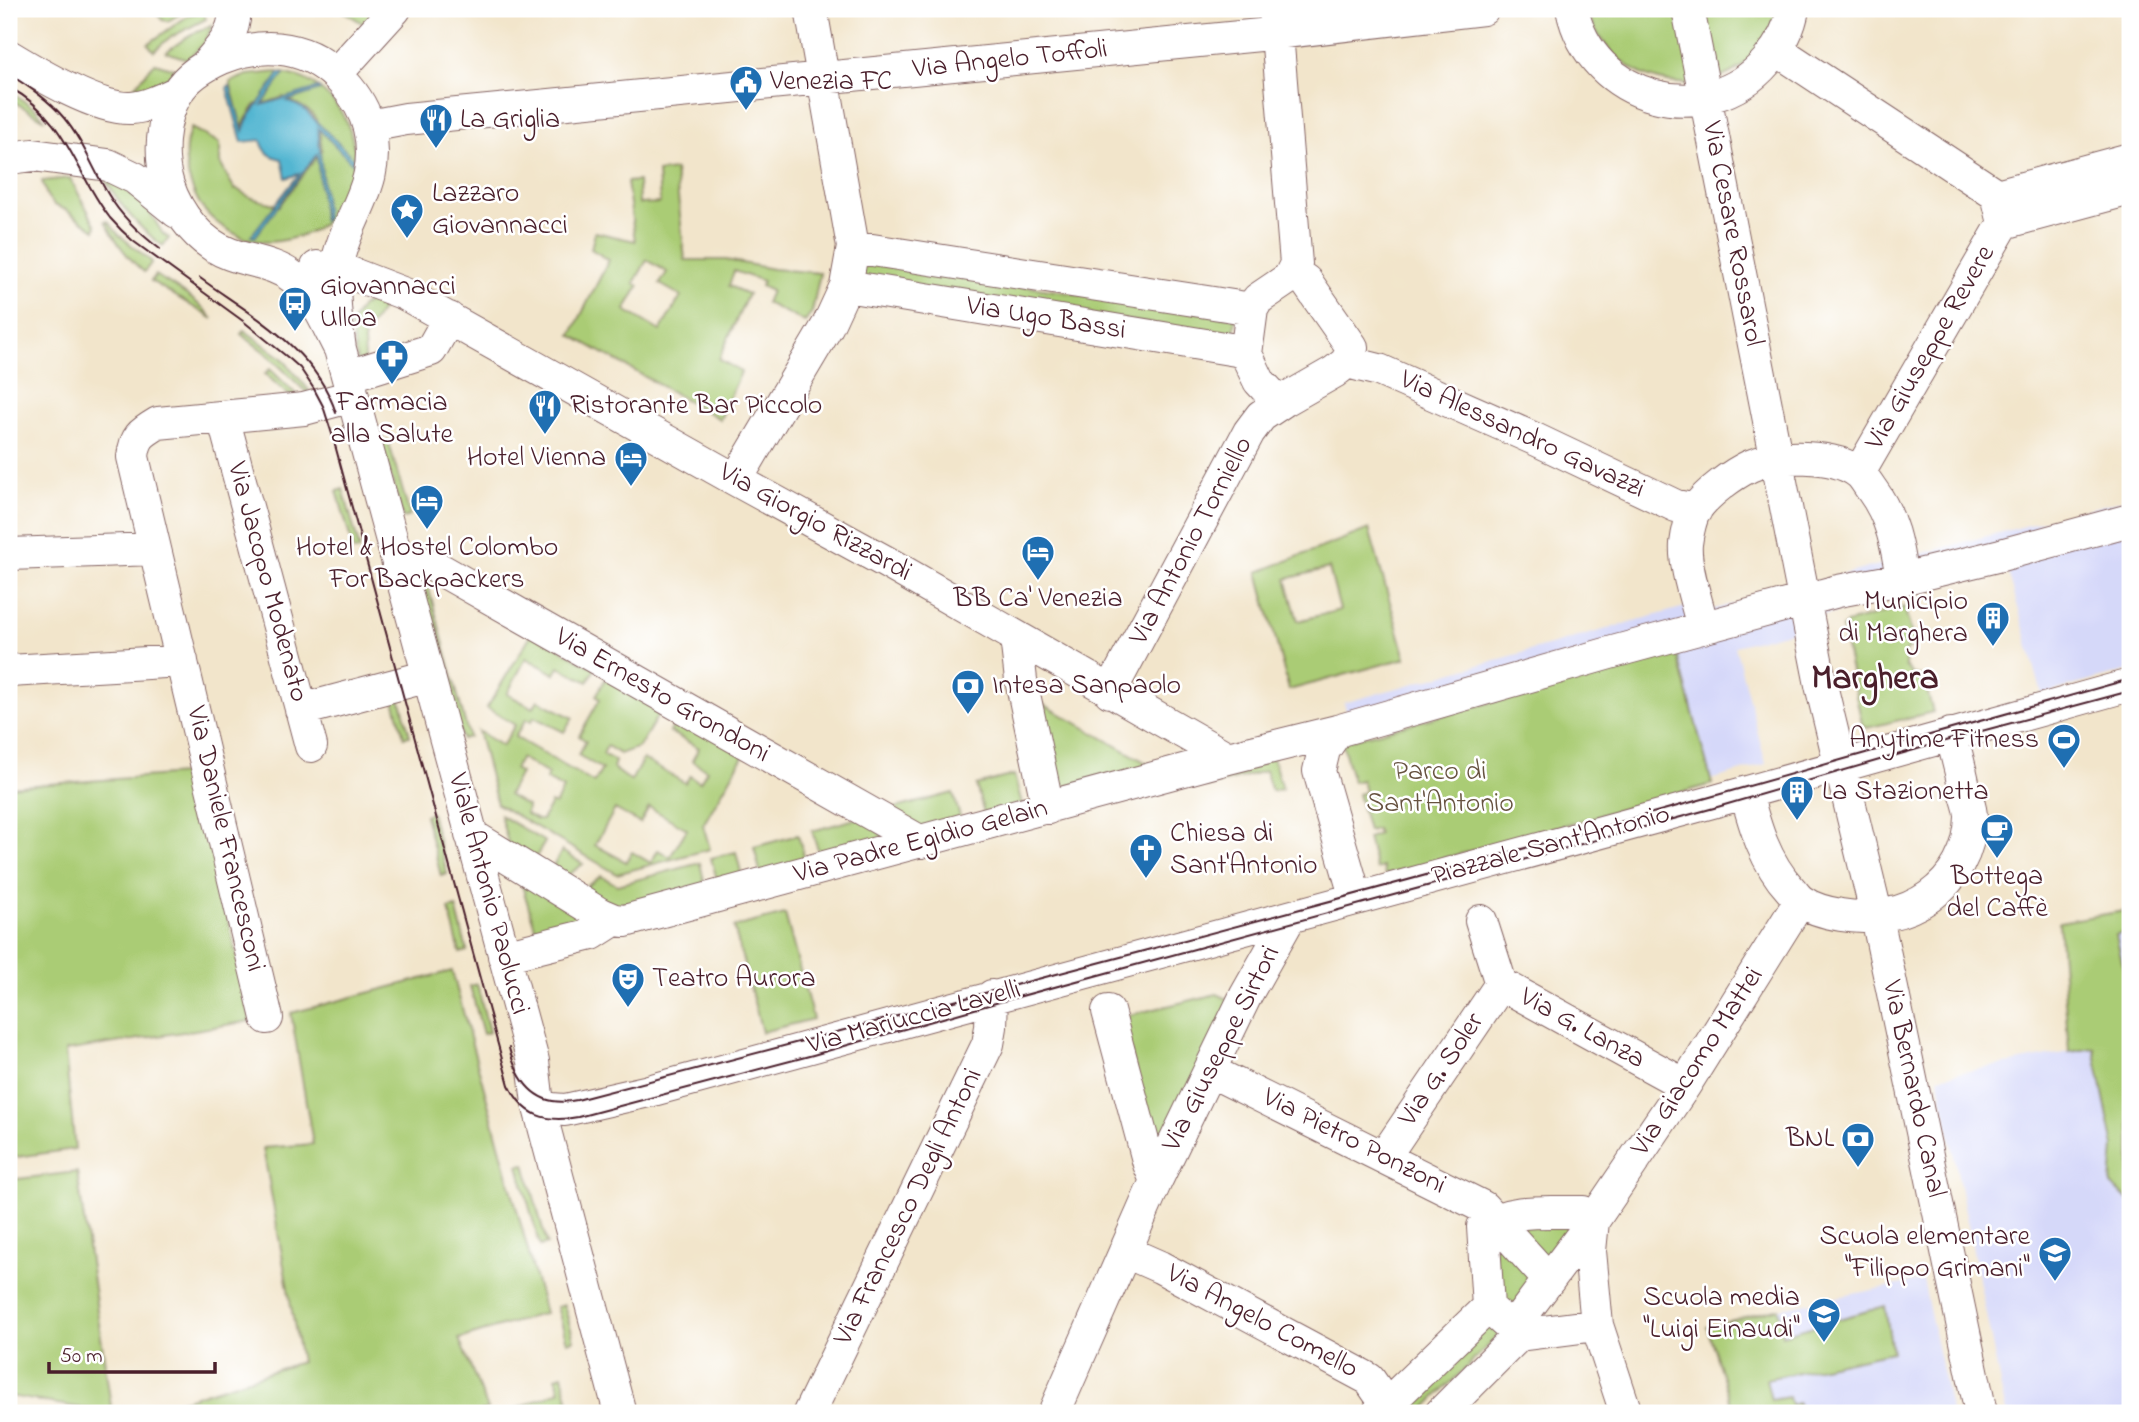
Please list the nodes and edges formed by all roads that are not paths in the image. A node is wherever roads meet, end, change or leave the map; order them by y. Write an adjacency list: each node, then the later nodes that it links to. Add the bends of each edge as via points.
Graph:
1 (234, 9): 11 (street, via 232,29)
2 (396, 9): 12 (street)
3 (811, 9): 13 (street)
4 (1483, 9): 8 (street, Via Angelo Toffoli)
5 (1572, 9): 15 (street, via 1585,43 1616,78 1659,98)
6 (1688, 9): 15 (street, Via Cesare Rossarol)
7 (1793, 9): 9 (street)
8 (1276, 21): 13 (street, Via Angelo Toffoli); 26 (street, via 1296,264)
9 (1777, 50): 15 (street, via 1758,72 1734,88); 20 (street)
10 (9, 56): 14 (street, via 53,81 115,106 142,106)
11 (206, 65): 12 (street, via 269,47 309,56); 14 (street)
12 (336, 74): 16 (street, via 355,96)
13 (822, 78): 16 (street, Via Angelo Toffoli); 23 (street)
14 (178, 92): 22 (street, via 165,124 163,159)
15 (1705, 98): 36 (street, Via Cesare Rossarol)
16 (369, 126): 21 (street, via 372,169)
17 (9, 158): 22 (street, via 33,156 108,165 135,178)
18 (2130, 159): 20 (street)
19 (2130, 190): 20 (street)
20 (2001, 209): 37 (street, Via Giuseppe Revere)
21 (354, 216): 24 (street, via 340,238 323,250 301,257); 25 (street); 28 (street, via 360,247)
22 (186, 221): 24 (street, via 216,247)
23 (853, 247): 27 (street); 29 (street, Via Ugo Bassi)
24 (257, 260): 25 (street); 33 (street, via 300,283 312,297)
25 (337, 269): 28 (street); 33 (street, via 335,296)
26 (1289, 278): 29 (street, via 1258,299); 32 (street, via 1299,276 1306,281 1352,347)
27 (846, 286): 31 (street, Via Ugo Bassi); 38 (street, via 828,326)
28 (391, 288): 30 (street, Via Giorgio Rizzardi); 33 (street, via 361,286 345,301 340,316)
29 (1252, 309): 31 (street)
30 (449, 318): 33 (street, Via Daniele Francesconi, via 431,350); 38 (street, Via Giorgio Rizzardi)
31 (1246, 354): 34 (street, via 1259,381)
32 (1347, 362): 34 (street); 39 (street, Via Alessandro Gavazzi, via 1379,370 1676,506)
33 (347, 374): 35 (street, Via Daniele Francesconi, via 304,410); 43 (street, Viale Antonio Paolucci)
34 (1285, 400): 52 (street, Via Antonio Torniello, via 1261,416 1249,432)
35 (223, 417): 41 (street, Via Daniele Francesconi, via 158,424 135,441 133,457); 53 (street, Via Jacopo Modenato)
36 (1776, 460): 37 (street, via 1816,457); 39 (street, via 1752,465 1722,484); 45 (street, Via Cesare Rossarol)
37 (1859, 473): 44 (street, via 1883,505 1895,535)
38 (736, 480): 47 (street, Via Giorgio Rizzardi)
39 (1696, 510): 46 (street, via 1686,545)
40 (2130, 520): 44 (street)
41 (155, 550): 42 (street); 48 (street, Via Daniele Francesconi)
42 (9, 554)
43 (398, 564): 50 (street, Viale Antonio Paolucci); 64 (street, Via Ernesto Grondoni, via 433,566)
44 (1902, 579): 45 (street)
45 (1804, 601): 46 (street); 59 (street, Via Bernardo Canal)
46 (1703, 628): 54 (street)
47 (1016, 637): 52 (street, Via Giorgio Rizzardi); 62 (street)
48 (183, 661): 49 (street); 75 (street, Via Daniele Francesconi)
49 (9, 671)
50 (429, 676): 53 (street); 63 (street, Viale Antonio Paolucci)
51 (2130, 685): 55 (street, Piazzale Sant'Antonio)
52 (1110, 692): 58 (street, Via Giorgio Rizzardi)
53 (301, 710): 56 (street, Via Jacopo Modenato)
54 (1337, 731): 57 (street); 60 (street, via 1324,750)
55 (1951, 733): 59 (street, Piazzale Sant'Antonio); 68 (street, via 1971,815 1958,867 1928,899)
56 (311, 746)
57 (1274, 748): 58 (street); 60 (street, via 1295,754)
58 (1228, 758): 62 (street, Via Padre Egidio Gelain)
59 (1841, 766): 61 (street, Piazzale Sant'Antonio); 68 (street, Via Bernardo Canal)
60 (1319, 771): 65 (street)
61 (1746, 793): 65 (street, Piazzale Sant'Antonio); 66 (street, via 1763,849)
62 (1048, 808): 64 (street, Via Padre Egidio Gelain)
63 (471, 835): 69 (street); 71 (street, Viale Antonio Paolucci)
64 (921, 842): 69 (street, Via Padre Egidio Gelain, via 643,917)
65 (1356, 899): 67 (street, Piazzale Sant'Antonio)
66 (1800, 901): 68 (street, via 1828,913); 77 (street, Via Giacomo Mattei)
67 (1290, 917): 73 (street, Via Mariuccia Lavelli); 76 (street, Via Giuseppe Sirtori)
68 (1877, 917): 94 (street, Via Bernardo Canal)
69 (614, 919): 71 (street, Via Padre Egidio Gelain, via 592,934)
70 (1481, 921): 72 (street, Via G. Lanza)
71 (504, 956): 78 (street, Viale Antonio Paolucci, via 533,1061)
72 (1501, 984): 77 (street, Via G. Lanza); 79 (street, Via G. Soler)
73 (992, 996): 78 (street, Via Mariuccia Lavelli, via 649,1091 558,1110); 90 (street, Via Francesco Degli Antoni, via 988,1044)
74 (1108, 1011): 80 (street, Via Giuseppe Sirtori)
75 (267, 1018)
76 (1210, 1070): 79 (street, Via Pietro Ponzoni); 80 (street, Via Giuseppe Sirtori)
77 (1685, 1085): 82 (street, Via Giacomo Mattei)
78 (538, 1104): 89 (street, Viale Antonio Paolucci)
79 (1384, 1157): 81 (street, Via Pietro Ponzoni, via 1483,1207)
80 (1156, 1181): 83 (street, Via Giuseppe Sirtori)
81 (1494, 1219): 82 (street, via 1508,1214 1583,1212); 84 (street, Via Pietro Ponzoni); 85 (street, via 1483,1227)
82 (1593, 1221): 84 (street, Via Giacomo Mattei); 86 (street, via 1590,1251)
83 (1126, 1252): 88 (street, Via Angelo Comello, via 1369,1379); 91 (street, Via Giuseppe Sirtori)
84 (1549, 1280): 87 (street, Via Giacomo Mattei)
85 (1488, 1307): 87 (street); 88 (street)
86 (1597, 1325): 87 (street); 93 (street)
87 (1516, 1332): 92 (street, Via Giacomo Mattei)
88 (1382, 1409)
89 (620, 1413)
90 (809, 1413)
91 (1054, 1413)
92 (1441, 1413)
93 (1626, 1413)
94 (1981, 1413)

